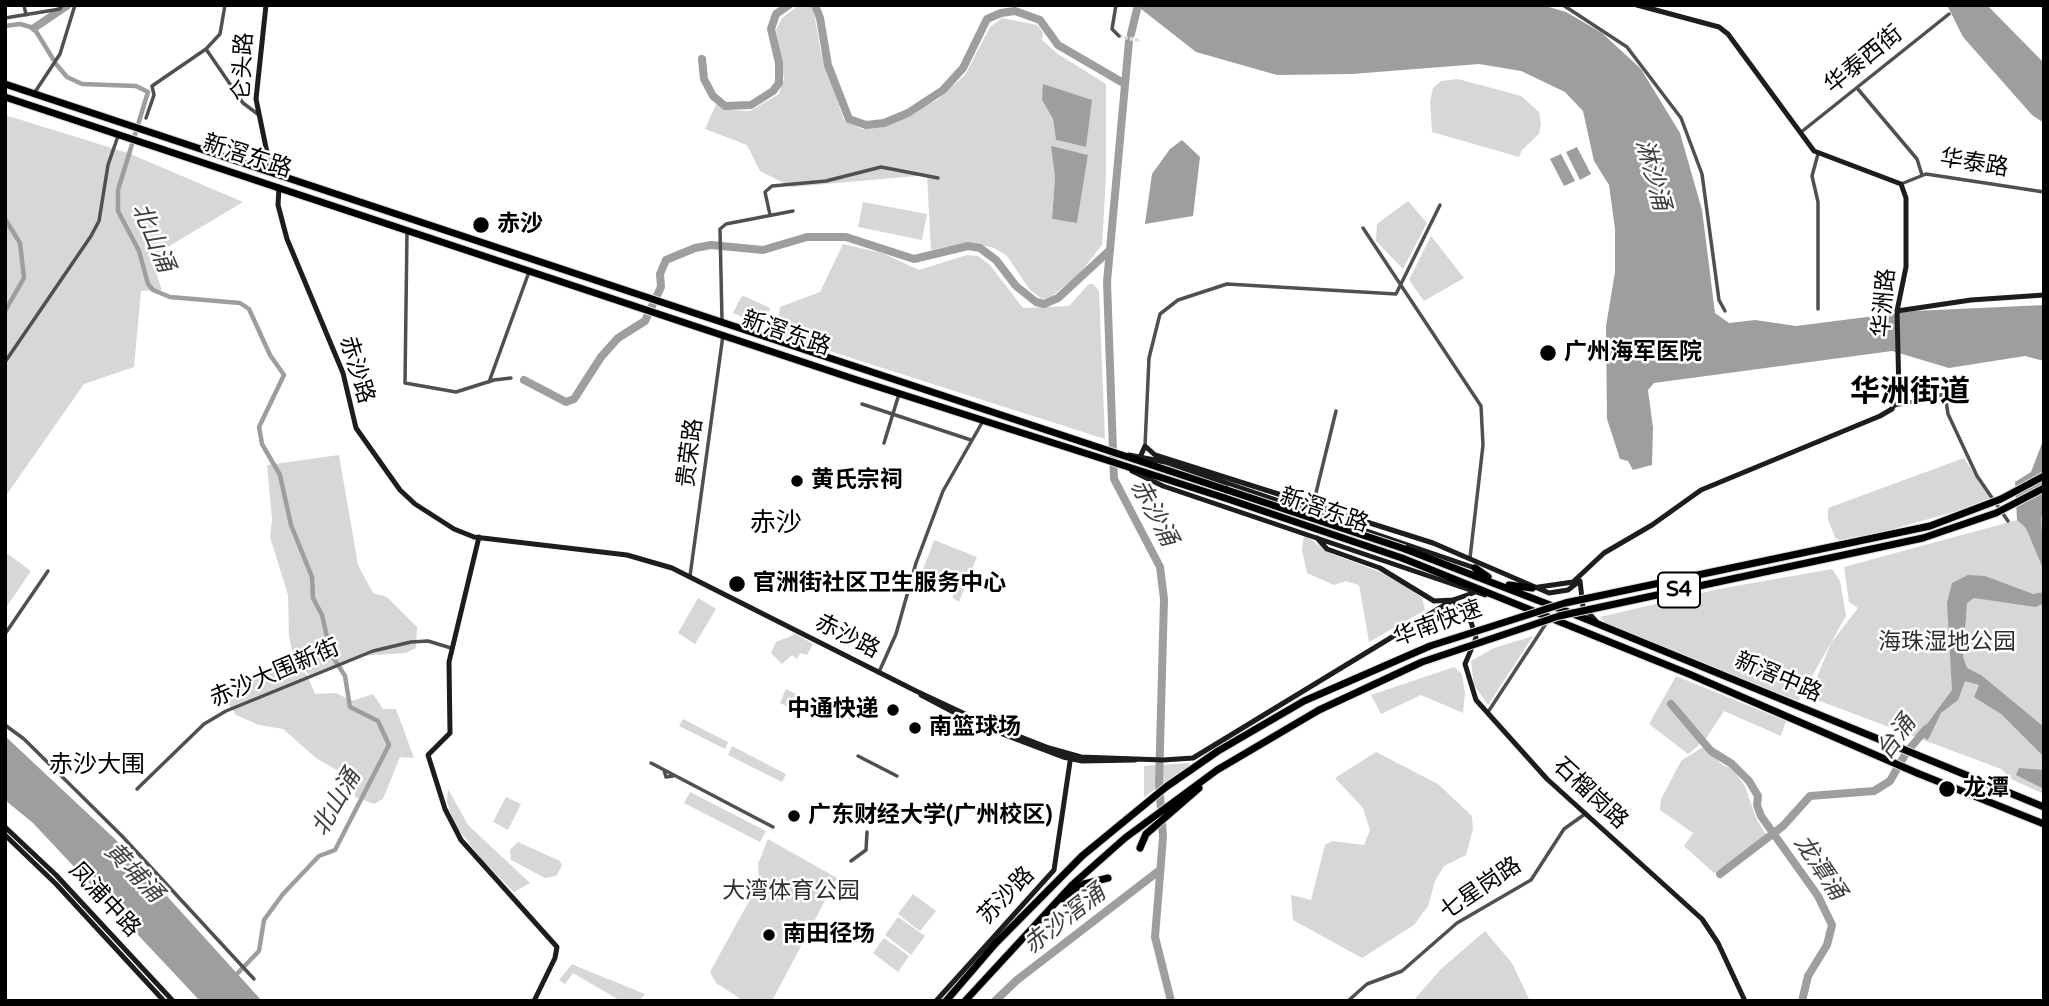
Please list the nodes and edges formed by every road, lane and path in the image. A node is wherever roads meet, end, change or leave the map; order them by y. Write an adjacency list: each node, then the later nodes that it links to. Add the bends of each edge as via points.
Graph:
1 (23, 5): 10 (street)
2 (62, 5): 10 (street)
3 (75, 5): 16 (street, via 60,54)
4 (225, 5): 13 (street, via 220,34)
5 (265, 5): 18 (main road, 仑头路, via 256,85)
6 (1116, 5): 12 (street, via 1112,29)
7 (1563, 5): 38 (street, via 1627,47 1681,118 1702,174 1719,300)
8 (1637, 5): 20 (main road, via 1725,31)
9 (1949, 14): 15 (street, 华泰西街)
10 (26, 15): 11 (street)
11 (5, 18)
12 (1119, 36)
13 (206, 49): 18 (street, via 243,103); 19 (street, via 152,86 154,95)
14 (5, 84): 16 (highway, 新滘东路)
15 (1857, 88): 20 (street, 华泰西街); 24 (street, via 1917,159)
16 (33, 94): 23 (highway, 新滘东路)
17 (5, 99): 21 (highway, 新滘东路)
18 (259, 115): 23 (main road, 仑头路)
19 (146, 118)
20 (1800, 134): 22 (main road)
21 (122, 136): 27 (highway, 新滘东路); 42 (street, via 108,165 99,221)
22 (1818, 154): 26 (main road); 37 (street, via 1812,176 1818,202)
23 (271, 172): 40 (highway, 新滘东路)
24 (1922, 175): 26 (street, 华泰路); 28 (street, 华泰路)
25 (938, 178): 31 (street, via 881,167 826,181 772,186 765,192)
26 (1901, 184): 39 (main road, 华洲路, via 1906,198 1906,267)
27 (279, 187): 33 (highway, 新滘东路); 65 (main road, 赤沙路, via 278,205 287,239 343,373 356,429 407,498 454,530)
28 (2044, 192)
29 (1440, 205): 35 (street)
30 (793, 211): 31 (street)
31 (770, 215): 40 (street, via 726,224 719,232)
32 (1363, 228): 35 (street)
33 (407, 229): 34 (highway, 新滘东路); 44 (street, via 405,383 456,392)
34 (530, 270): 41 (highway, 新滘东路); 44 (street)
35 (1400, 286): 53 (street, via 1396,295 1227,284 1178,300 1160,314 1155,327); 69 (street, via 1481,406 1483,445)
36 (2044, 295): 39 (main road)
37 (1818, 309)
38 (1725, 311)
39 (1897, 311): 47 (main road, 华洲路, via 1899,393)
40 (722, 320): 54 (highway, 新滘东路)
41 (723, 333): 45 (highway, 新滘东路); 73 (street, 贵荣路)
42 (5, 362)
43 (512, 378): 44 (street)
44 (489, 382)
45 (899, 394): 49 (street); 50 (highway, 新滘东路)
46 (862, 404): 49 (street)
47 (1894, 406): 63 (street, via 1945,394 1948,414 1977,476); 72 (main road, via 1880,416 1701,490 1604,553)
48 (1336, 411): 61 (street)
49 (893, 415): 51 (street); 52 (street)
50 (983, 421): 51 (street); 56 (highway, 新滘东路)
51 (971, 440): 86 (street, via 943,491)
52 (884, 443)
53 (1145, 446): 55 (main road); 61 (main road, via 1155,455)
54 (1125, 455): 55 (main road); 59 (highway, 新滘东路)
55 (1141, 455): 60 (main road)
56 (1126, 467): 59 (highway, 新滘东路); 64 (main road, via 1163,486)
57 (2044, 476): 110 (highway, 华南快速 / S4, bridge, via 2001,499 1930,526 1503,620 1304,701 1166,787 1075,862)
58 (2044, 488): 95 (highway, 华南快速 / S4, bridge, via 1996,513 1923,538 1559,616 1422,663 1319,710 1220,768)
59 (1226, 494): 68 (highway, 新滘东路, bridge)
60 (1302, 507): 61 (main road); 64 (main road, via 1310,514 1311,524)
61 (1314, 508): 62 (main road); 66 (main road); 69 (main road, via 1426,541)
62 (1335, 518): 67 (main road, via 1321,531); 70 (main road)
63 (2008, 521)
64 (1298, 531): 66 (main road)
65 (479, 537): 73 (main road, 赤沙路, via 627,555); 85 (main road)
66 (1316, 537): 67 (main road); 78 (main road, via 1327,549 1380,568)
67 (1333, 543): 74 (main road)
68 (1403, 553): 75 (highway, 新滘东路); 80 (highway, 新滘东路)
69 (1469, 560): 76 (main road)
70 (1475, 568): 75 (highway)
71 (48, 571): 84 (street)
72 (1585, 572): 76 (main road, via 1567,585); 83 (main road, via 1579,586 1583,607)
73 (690, 576): 86 (main road, 赤沙路)
74 (1443, 582): 77 (main road); 79 (main road, 石榴岗路, via 1454,589)
75 (1498, 584): 76 (highway); 83 (highway, 新滘中路)
76 (1536, 588)
77 (1480, 593): 79 (main road); 80 (main road)
78 (1426, 597): 79 (main road, via 1439,602); 81 (main road, via 1429,607)
79 (1453, 600): 81 (main road); 87 (main road, 石榴岗路, via 1475,634 1466,674)
80 (1518, 603): 82 (highway, 新滘东路)
81 (1425, 615): 90 (main road, via 1193,758)
82 (1551, 617): 87 (street); 97 (highway, 新滘中路, bridge)
83 (1612, 630): 94 (highway, 新滘中路)
84 (5, 634)
85 (451, 648): 93 (street, 赤沙大围新街, via 428,641 373,651 226,711 204,724); 108 (main road, via 450,731 428,755 453,827 489,874 557,947)
86 (879, 672): 90 (main road, 赤沙路, via 976,724)
87 (1486, 714): 96 (main road, 石榴岗路)
88 (5, 725): 105 (street, via 122,835)
89 (858, 756): 92 (street)
90 (1071, 757): 109 (main road, 苏沙路, via 1054,870)
91 (651, 763): 98 (street)
92 (897, 776)
93 (137, 789)
94 (2044, 807)
95 (1171, 808): 101 (highway, via 1144,836); 104 (highway, 华南快速 / S4, via 1087,870)
96 (1585, 814): 112 (street, 七星岗路, via 1564,829 1531,880 1457,923 1402,971 1367,984); 113 (main road, 石榴岗路, via 1702,919)
97 (2044, 824)
98 (773, 827)
99 (6, 831): 106 (main road, 凤浦中路); 107 (main road, 凤浦中路, via 56,875)
100 (867, 832): 102 (street, via 866,850)
101 (1140, 848)
102 (851, 861)
103 (1108, 878): 104 (highway, via 1084,884)
104 (1035, 922): 111 (highway, 华南快速 / S4)
105 (254, 979)
106 (164, 1001)
107 (173, 1001)
108 (534, 1001)
109 (936, 1001)
110 (946, 1001)
111 (965, 1001)
112 (1348, 1001)
113 (1745, 1001)

